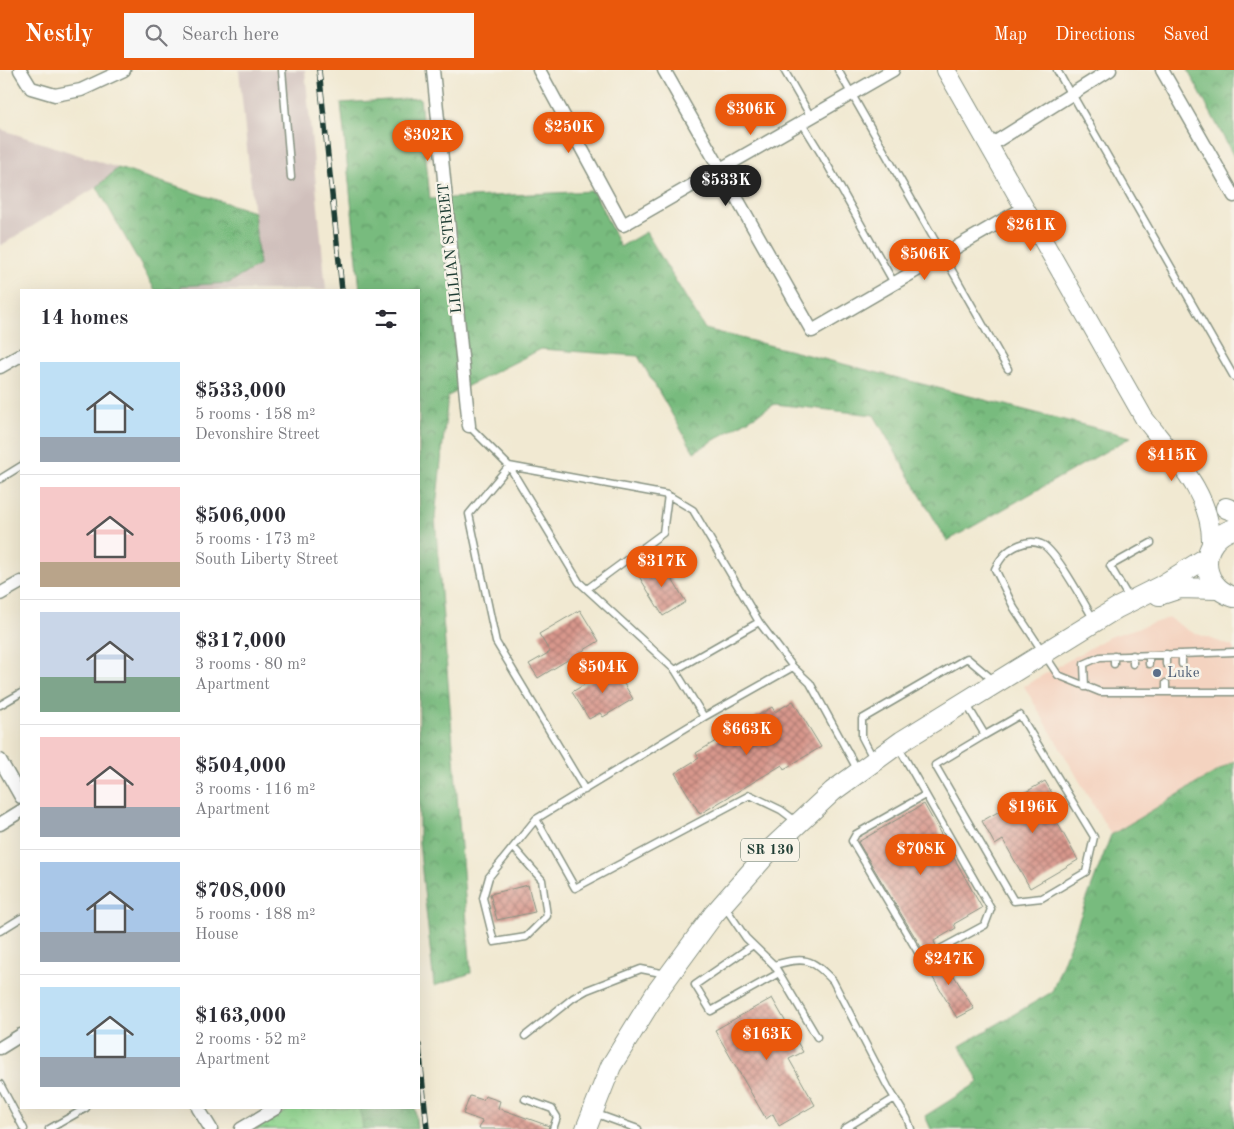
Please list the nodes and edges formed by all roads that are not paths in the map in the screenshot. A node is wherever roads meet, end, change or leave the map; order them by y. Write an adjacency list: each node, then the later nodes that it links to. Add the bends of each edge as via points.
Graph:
1 (20, 70): 2 (street, via 30,88 55,95 81,90)
2 (124, 70)
3 (282, 70): 19 (lane)
4 (433, 70): 29 (street, LILLIAN STREET)
5 (538, 70): 18 (street, via 623,225)
6 (664, 70): 18 (street)
7 (784, 70): 16 (lane)
8 (838, 70): 14 (lane)
9 (893, 70): 14 (street)
10 (946, 70): 17 (main road)
11 (1057, 70): 15 (lane)
12 (1110, 70): 15 (street)
13 (1162, 70): 20 (street)
14 (851, 94): 16 (street); 22 (lane)
15 (1072, 94): 17 (street); 27 (lane)
16 (807, 120): 18 (street); 23 (lane, via 823,157)
17 (989, 146): 21 (main road)
18 (721, 170): 23 (street, via 812,331)
19 (291, 177)
20 (1234, 196)
21 (1024, 208): 22 (street); 28 (main road)
22 (942, 255): 23 (street); 26 (lane)
23 (894, 283)
24 (20, 355): 25 (street)
25 (0, 367)
26 (1008, 369)
27 (1234, 377)
28 (1144, 418): 34 (main road, via 1209,492); 37 (main road, via 1204,502 1212,528)
29 (469, 426): 30 (lane)
30 (509, 466): 33 (lane); 39 (lane, via 579,582); 80 (lane, via 469,514 496,642)
31 (20, 467): 32 (lane)
32 (0, 479)
33 (668, 495): 39 (lane, via 663,533); 43 (lane, via 693,510)
34 (1231, 511)
35 (1234, 529): 37 (main road, via 1218,537)
36 (1151, 543): 42 (lane, via 1110,566)
37 (1209, 551): 40 (main road, via 1206,569); 42 (main road, via 1161,586)
38 (20, 583): 41 (street)
39 (587, 589): 58 (lane)
40 (1226, 593): 44 (main road, via 1180,588)
41 (0, 594)
42 (1130, 600): 44 (main road)
43 (759, 622): 57 (lane); 58 (lane)
44 (1096, 623): 46 (main road, SR 130); 46 (lane, via 1054,554 1043,544 1027,542 1009,549 995,569)
45 (1234, 652): 48 (lane)
46 (1042, 654): 59 (main road, SR 130); 65 (lane, via 1058,675)
47 (1166, 654): 48 (lane); 49 (lane); 55 (lane)
48 (1182, 654): 56 (lane)
49 (1149, 655): 51 (lane); 54 (lane)
50 (1114, 656): 51 (lane); 52 (lane); 65 (lane, via 1100,657 1084,664)
51 (1134, 656): 53 (lane)
52 (1114, 664)
53 (1133, 664)
54 (1149, 664)
55 (1166, 664)
56 (1182, 664)
57 (793, 667): 75 (lane); 79 (lane, via 810,683)
58 (675, 670): 75 (lane)
59 (996, 683): 73 (main road, SR 130); 79 (lane, via 967,658 862,719)
60 (1166, 683): 69 (lane)
61 (1182, 683): 71 (lane)
62 (1114, 684): 66 (lane)
63 (1133, 684): 67 (lane)
64 (1149, 684): 68 (lane)
65 (1085, 687): 66 (lane)
66 (1114, 692): 67 (lane)
67 (1133, 692): 68 (lane)
68 (1148, 692): 69 (lane)
69 (1166, 692): 71 (lane)
70 (1234, 692): 71 (lane)
71 (1181, 693)
72 (20, 694): 74 (lane)
73 (965, 702): 76 (lane); 77 (main road, SR 130)
74 (0, 705)
75 (704, 717): 80 (lane)
76 (985, 736): 76 (lane, via 1020,714 1094,837 1086,872 1042,898 1014,901 935,765)
77 (897, 745): 79 (main road, SR 130); 82 (lane)
78 (0, 760): 81 (street)
79 (867, 767): 85 (main road, SR 130, via 833,791)
80 (585, 790): 84 (lane)
81 (20, 795)
82 (925, 795): 82 (lane, via 991,908 985,925 922,960 852,841 856,834)
83 (20, 812): 86 (street)
84 (536, 819): 85 (lane, via 575,888 750,795); 87 (lane)
85 (799, 823): 88 (main road, SR 130)
86 (0, 824)
87 (514, 848): 87 (lane, via 489,877 482,898 494,942 526,937 547,916 542,880)
88 (722, 904): 91 (lane); 94 (main road, SR 130)
89 (20, 919): 90 (lane)
90 (0, 930)
91 (753, 945): 92 (lane); 93 (lane, via 696,985 710,1011)
92 (774, 965): 93 (lane); 100 (lane, via 807,959 833,981)
93 (779, 973): 97 (lane)
94 (670, 974): 96 (lane, via 641,969 587,990); 105 (main road, SR 130, via 611,1066)
95 (20, 1036): 98 (street)
96 (525, 1036)
97 (817, 1037)
98 (0, 1048)
99 (0, 1084): 106 (lane)
100 (896, 1098): 112 (lane); 113 (lane)
101 (525, 1099): 110 (lane, via 552,1109 557,1117)
102 (84, 1109): 107 (lane)
103 (199, 1109): 108 (street)
104 (274, 1109): 109 (street)
105 (590, 1121): 111 (lane)
106 (24, 1129)
107 (49, 1129)
108 (211, 1129)
109 (241, 1129)
110 (553, 1129)
111 (638, 1129)
112 (844, 1129)
113 (911, 1129)

